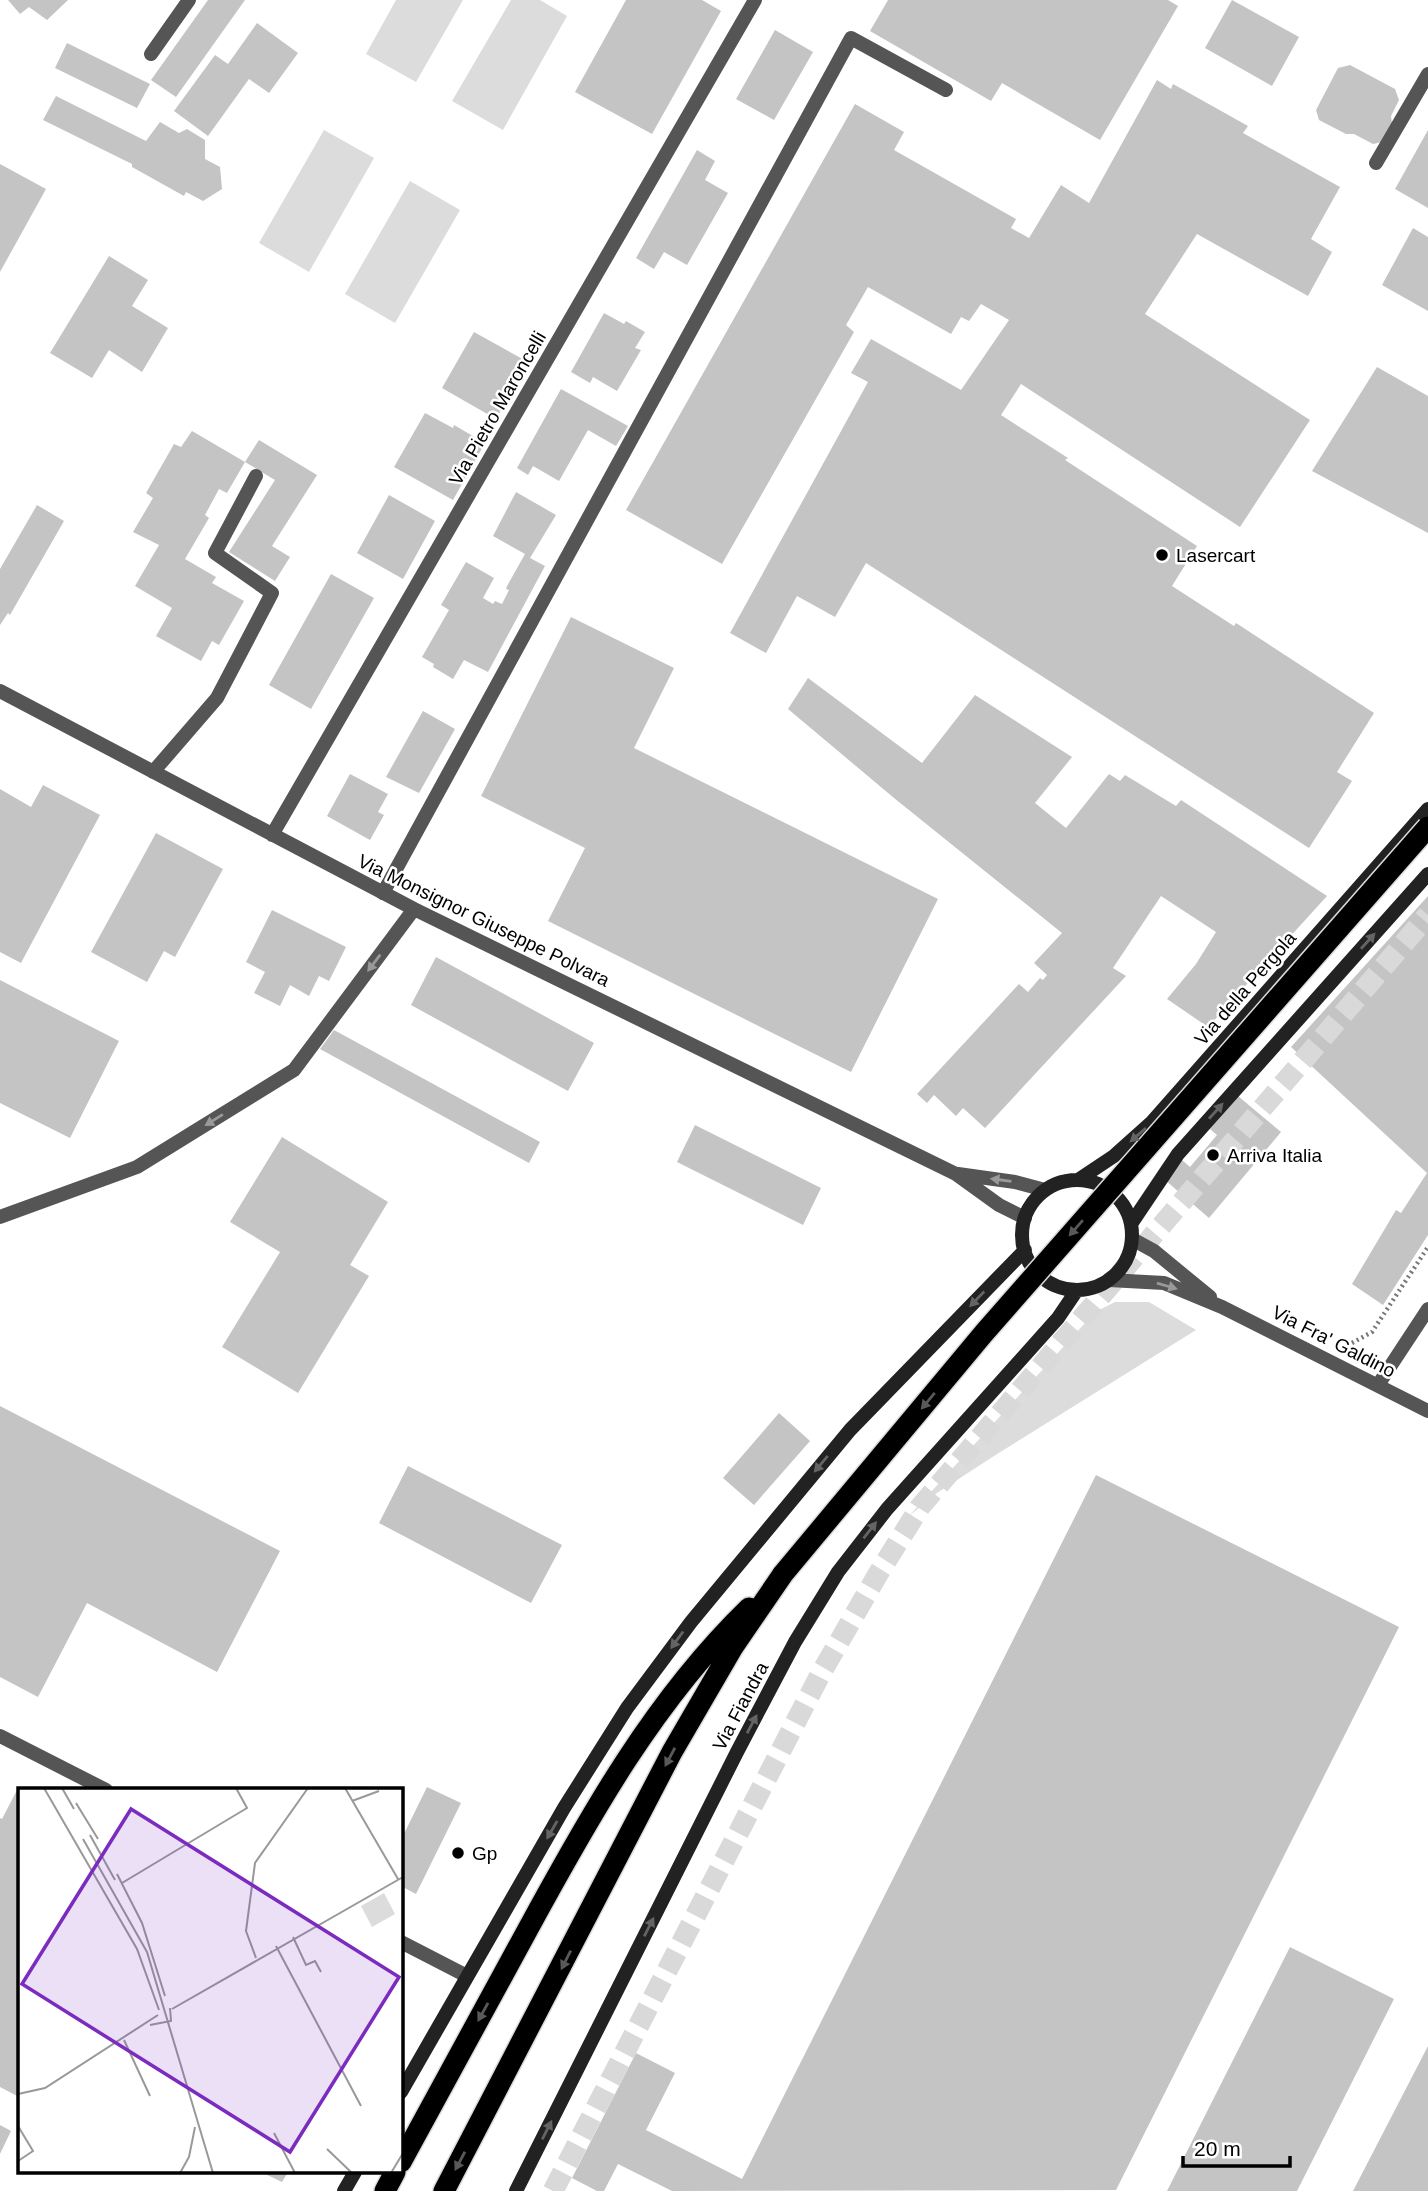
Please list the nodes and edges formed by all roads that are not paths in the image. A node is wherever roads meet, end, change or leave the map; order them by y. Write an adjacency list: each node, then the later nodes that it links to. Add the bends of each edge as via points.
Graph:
1 (188, 0): 3 (street)
2 (755, 0): 12 (street, Via Pietro Maroncelli)
3 (151, 54)
4 (1428, 74): 6 (street)
5 (946, 90): 14 (street, via 851,38)
6 (1376, 163)
7 (256, 476): 9 (street, via 215,554 272,593 217,698)
8 (0, 691): 9 (street, Via Monsignor Giuseppe Polvara)
9 (153, 772): 12 (street, Via Monsignor Giuseppe Polvara)
10 (1428, 809): 17 (street, Via della Pergola, one-way to 17, via 1152,1122)
11 (1428, 827): 30 (highway, one-way to 30, bridge, via 984,1333)
12 (272, 835): 14 (street, Via Monsignor Giuseppe Polvara)
13 (1428, 874): 21 (street, one-way to 13, via 1178,1154)
14 (383, 892): 15 (street, Via Monsignor Giuseppe Polvara)
15 (414, 909): 16 (street, Via Monsignor Giuseppe Polvara); 19 (street, one-way to 19, via 294,1070 138,1167)
16 (956, 1174): 18 (street, Via Monsignor Giuseppe Polvara, one-way to 16); 20 (street, Via Monsignor Giuseppe Polvara)
17 (1078, 1180): 18 (street); 21 (street, via 1112,1192)
18 (1045, 1190): 20 (street)
19 (0, 1217)
20 (1025, 1218): 23 (street)
21 (1131, 1224): 22 (street)
22 (1132, 1239): 24 (street, via 1122,1268); 26 (street, Via Fra' Galdino, via 1154,1251)
23 (1025, 1250): 25 (street, via 1044,1278); 34 (street, one-way to 34, via 849,1430 691,1622 627,1709 564,1808)
24 (1109, 1280): 25 (street); 26 (street, Via Fra' Galdino, one-way to 26, via 1164,1283)
25 (1077, 1290): 42 (street, Via Fiandra, one-way to 25, via 737,1752 838,1572 887,1508 1058,1318)
26 (1222, 1307): 28 (street, Via Fra' Galdino)
27 (1428, 1309): 28 (street)
28 (1378, 1385): 29 (street, Via Fra' Galdino)
29 (1428, 1411)
30 (783, 1574): 36 (highway, one-way to 36, via 718,1640 622,1765); 41 (highway, one-way to 41, via 733,1647 672,1752)
31 (0, 1736): 32 (street)
32 (102, 1788)
33 (402, 1943): 34 (street)
34 (467, 1976): 35 (street)
35 (402, 2090)
36 (402, 2159)
37 (354, 2174): 39 (street)
38 (394, 2174): 40 (highway)
39 (344, 2191)
40 (385, 2191)
41 (444, 2191)
42 (516, 2191)

